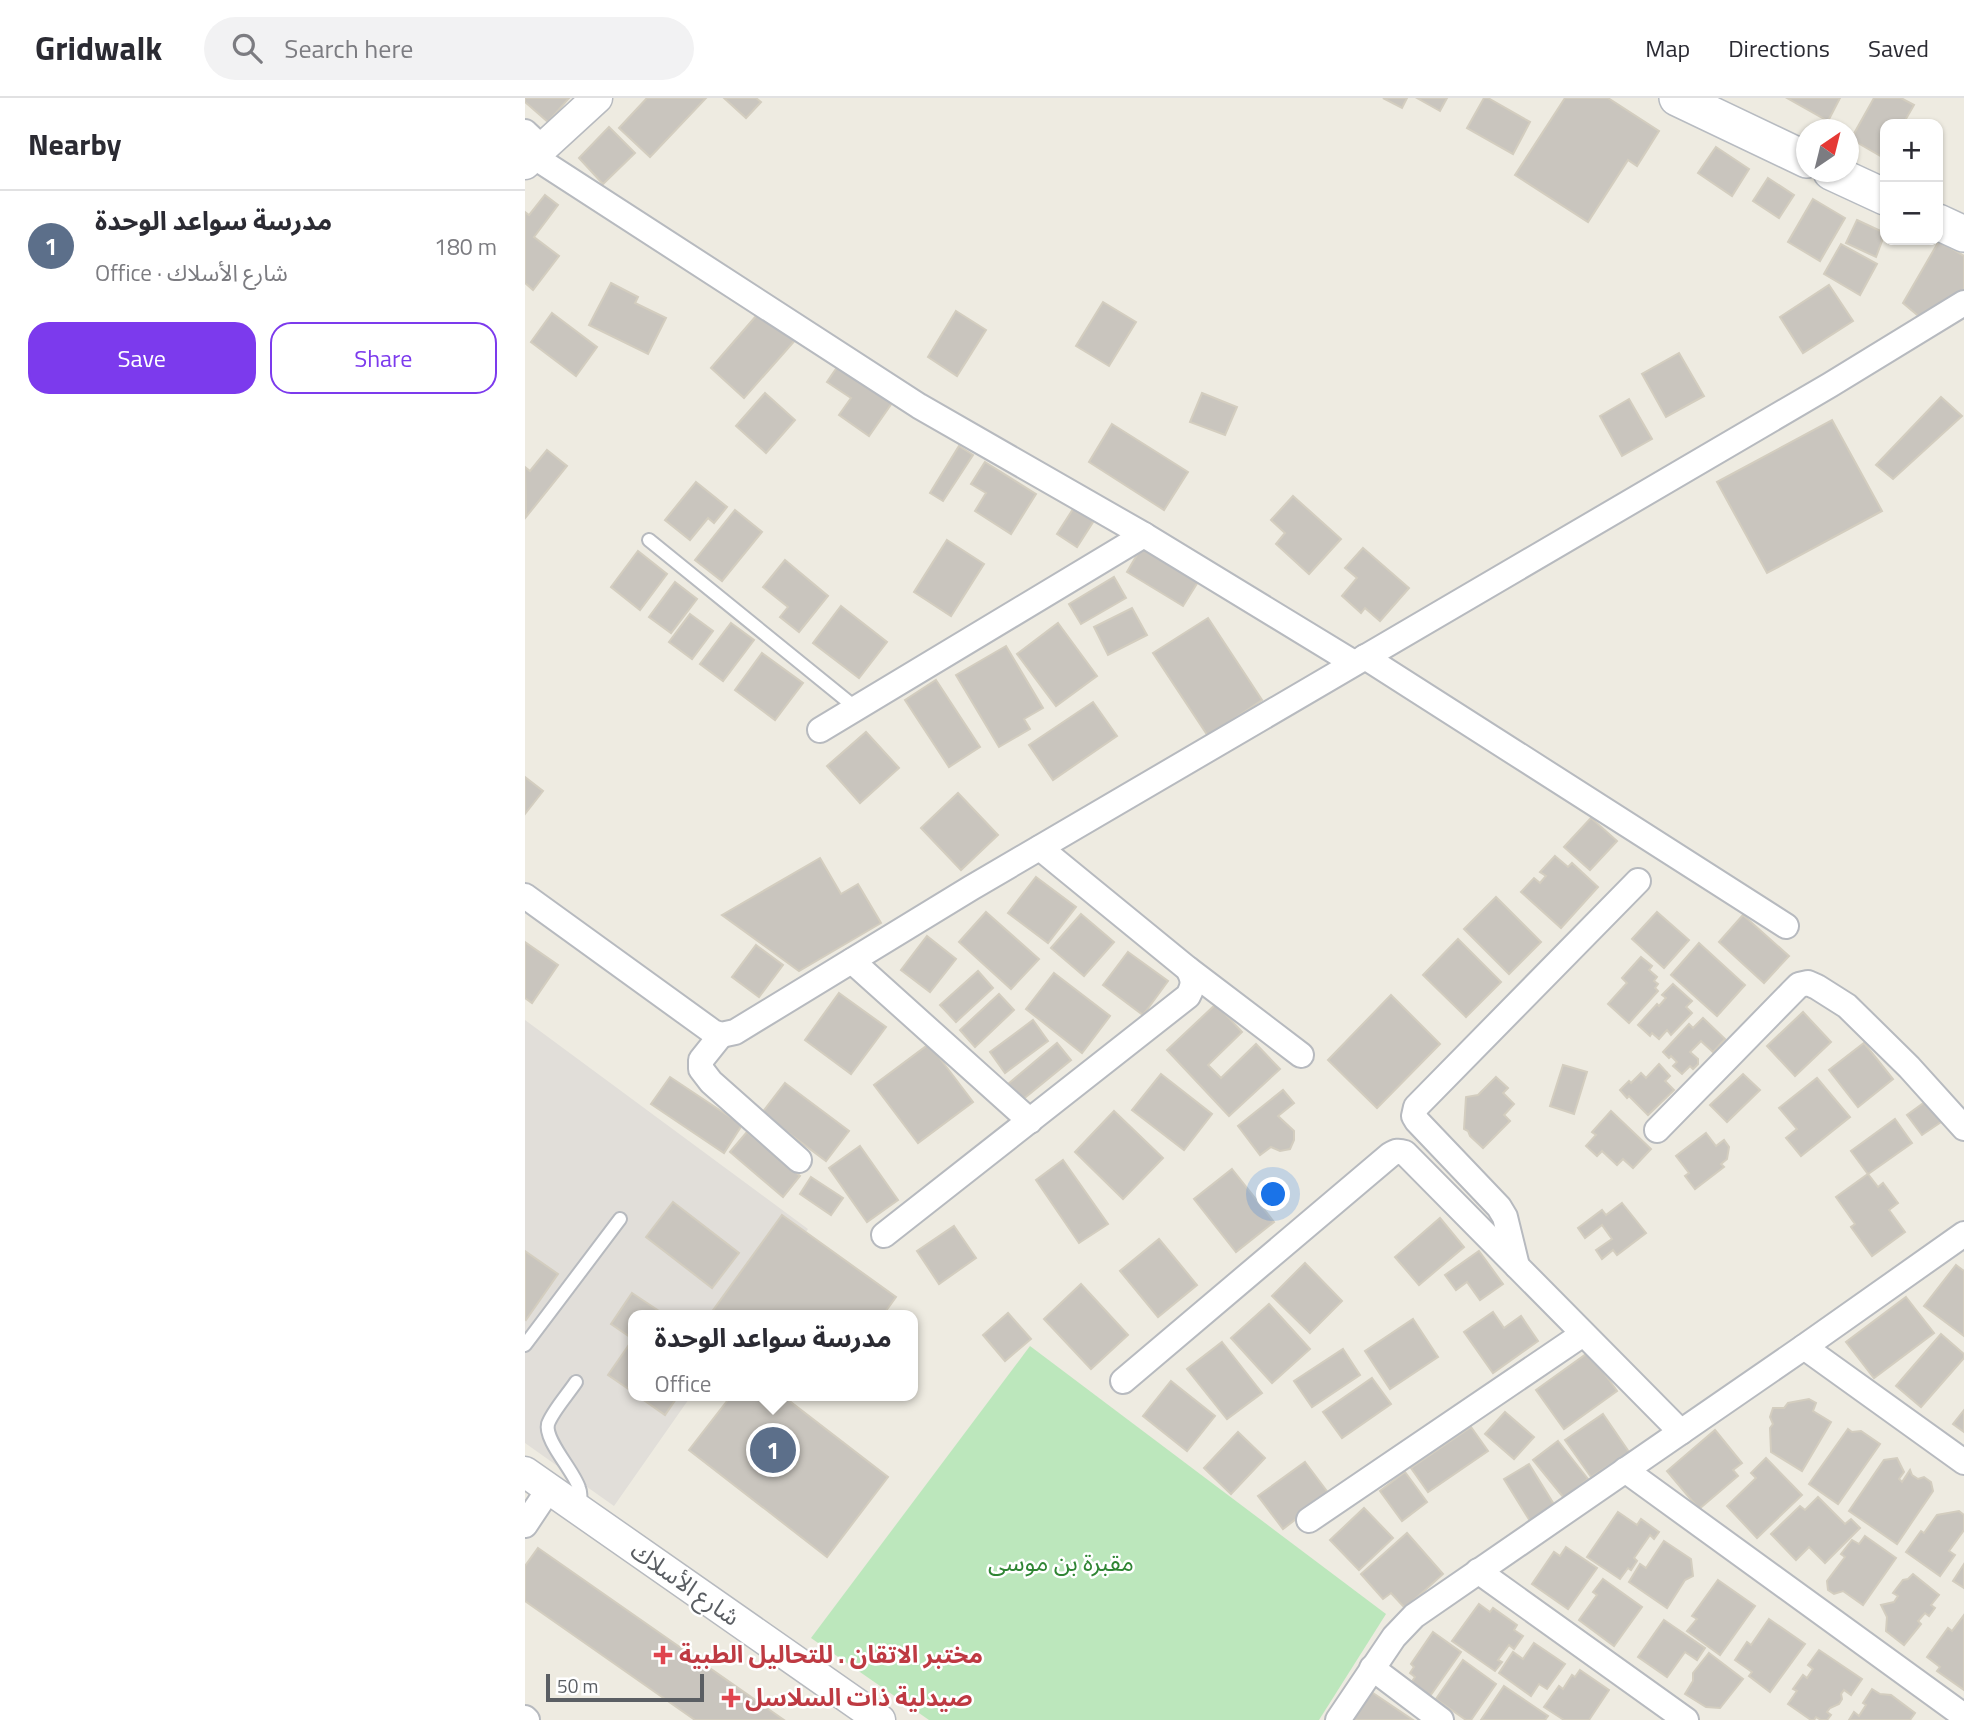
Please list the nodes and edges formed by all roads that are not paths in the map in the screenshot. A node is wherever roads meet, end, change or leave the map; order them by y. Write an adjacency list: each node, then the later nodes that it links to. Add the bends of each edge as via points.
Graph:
1 (597, 98): 3 (street)
2 (1677, 98): 4 (main road)
3 (531, 150): 10 (street, via 919,406)
4 (1796, 155)
5 (1853, 182): 6 (main road)
6 (1880, 195)
7 (1943, 224): 8 (main road)
8 (1964, 234)
9 (1964, 303): 12 (street)
10 (1144, 535): 12 (street); 13 (street)
11 (649, 540): 13 (lane)
12 (1359, 660): 15 (street); 18 (street)
13 (856, 708): 14 (street)
14 (820, 730)
15 (1040, 848): 19 (street); 20 (street)
16 (1638, 881): 30 (street, via 1416,1107 1417,1121 1499,1206)
17 (525, 896): 21 (street)
18 (1786, 926)
19 (852, 961): 21 (street, via 735,1032); 23 (street)
20 (1188, 970): 22 (street); 23 (street, via 1194,981 1188,996)
21 (720, 1035): 26 (street, via 701,1060 701,1069)
22 (1301, 1055)
23 (1030, 1121): 29 (street)
24 (1964, 1128): 25 (street, via 1847,1006 1808,983 1791,992)
25 (1657, 1130)
26 (799, 1160)
27 (620, 1219): 32 (lane)
28 (1964, 1234): 33 (street)
29 (884, 1235)
30 (1517, 1267): 31 (street); 34 (street, via 1405,1153 1395,1152)
31 (1583, 1334): 36 (street); 42 (street)
32 (525, 1345)
33 (1804, 1347): 36 (street); 37 (street)
34 (1123, 1381)
35 (576, 1382): 41 (lane, via 547,1432 574,1474 581,1496)
36 (1681, 1432): 38 (street)
37 (1964, 1462)
38 (1625, 1470): 44 (street); 47 (street)
39 (525, 1472): 40 (street, شارع الأسلاك)
40 (549, 1489): 41 (street, شارع الأسلاك); 43 (street)
41 (579, 1510): 46 (street, شارع الأسلاك)
42 (1309, 1520)
43 (525, 1525)
44 (1478, 1571): 45 (street, via 1414,1616); 50 (street)
45 (1373, 1668): 48 (street); 49 (street)
46 (867, 1716)
47 (1964, 1716)
48 (1338, 1720)
49 (1441, 1720)
50 (1686, 1720)

